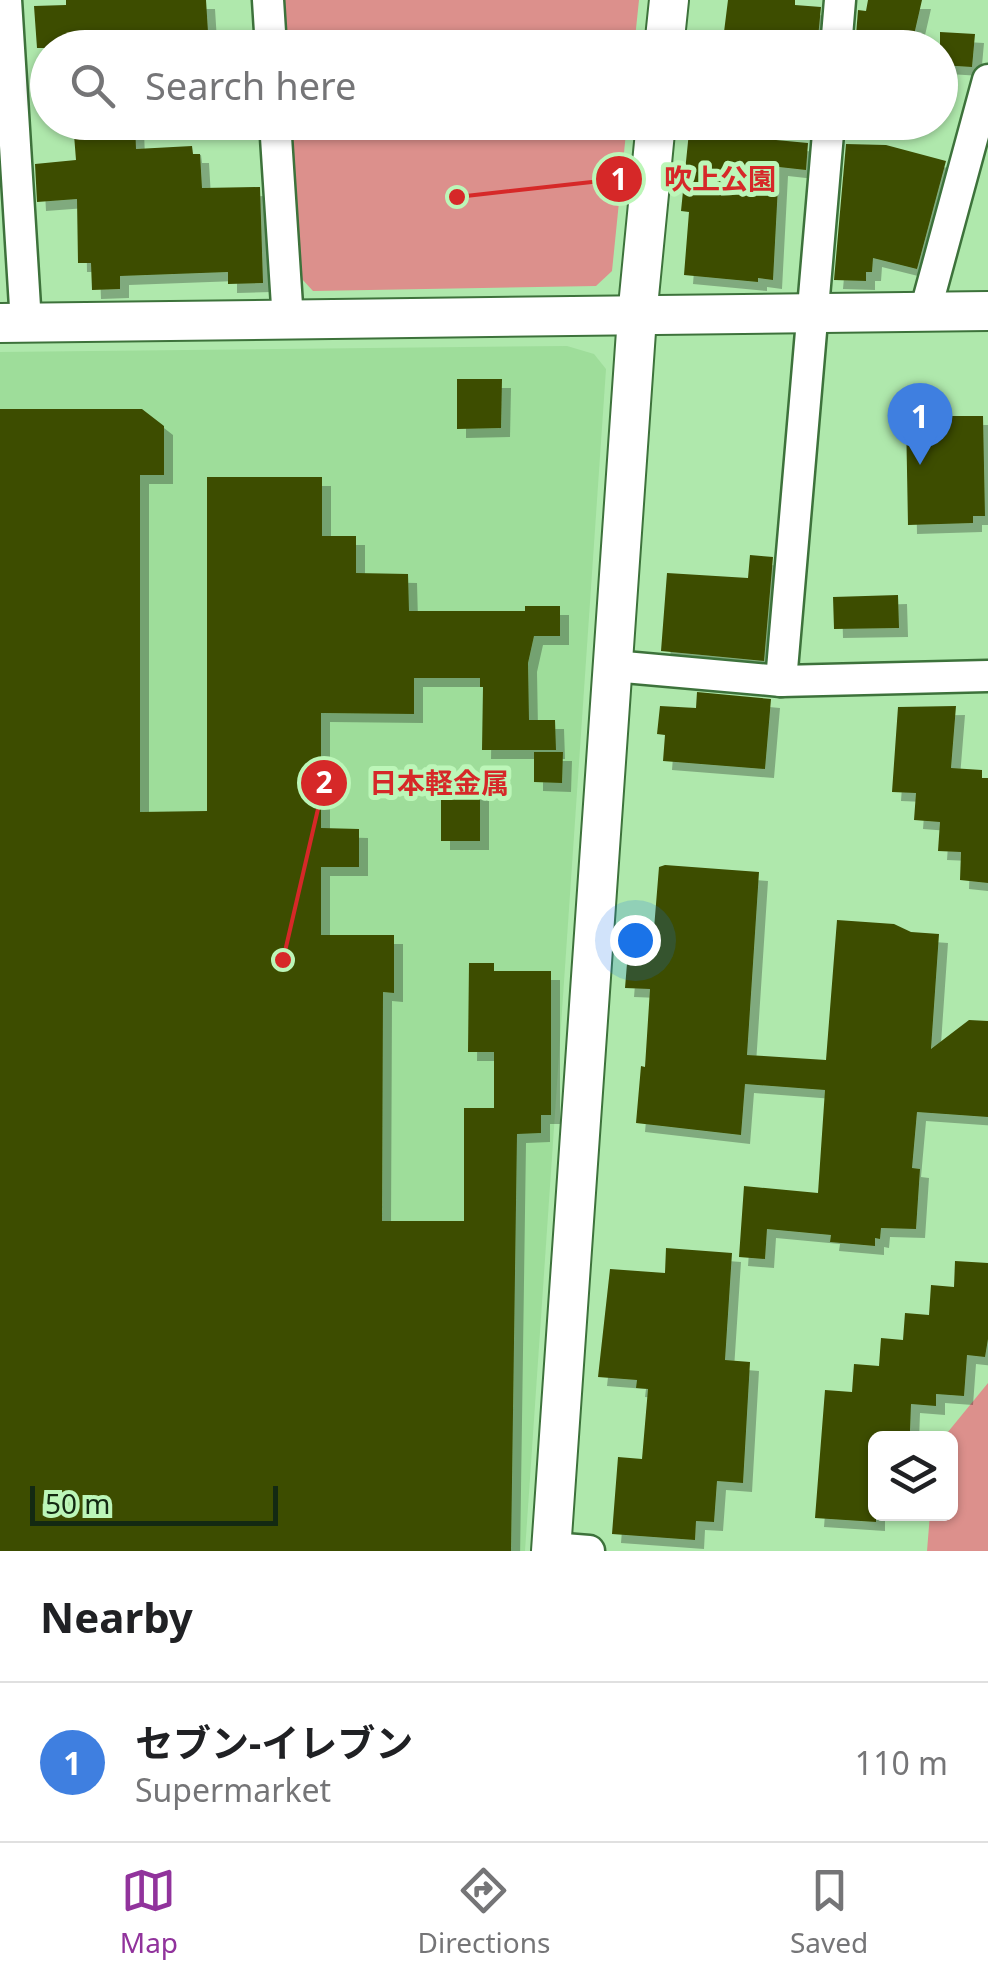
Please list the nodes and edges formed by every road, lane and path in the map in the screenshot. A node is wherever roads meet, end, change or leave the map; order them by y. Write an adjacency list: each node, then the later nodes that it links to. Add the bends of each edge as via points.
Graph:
1 (6, 0): 17 (street)
2 (268, 0): 5 (street)
3 (668, 0): 6 (street)
4 (840, 0): 7 (street)
5 (270, 30)
6 (666, 30)
7 (838, 30)
8 (988, 80): 13 (street)
9 (277, 140): 16 (street)
10 (654, 140): 15 (street)
11 (827, 140): 14 (street)
12 (988, 311): 13 (street)
13 (925, 312): 14 (street)
14 (811, 314): 15 (street); 20 (street)
15 (637, 318): 16 (street); 18 (street)
16 (288, 321): 17 (street)
17 (13, 323)
18 (612, 666): 20 (street); 21 (street)
19 (988, 676): 20 (street)
20 (781, 681)
21 (551, 1550): 22 (street)
22 (590, 1551)

